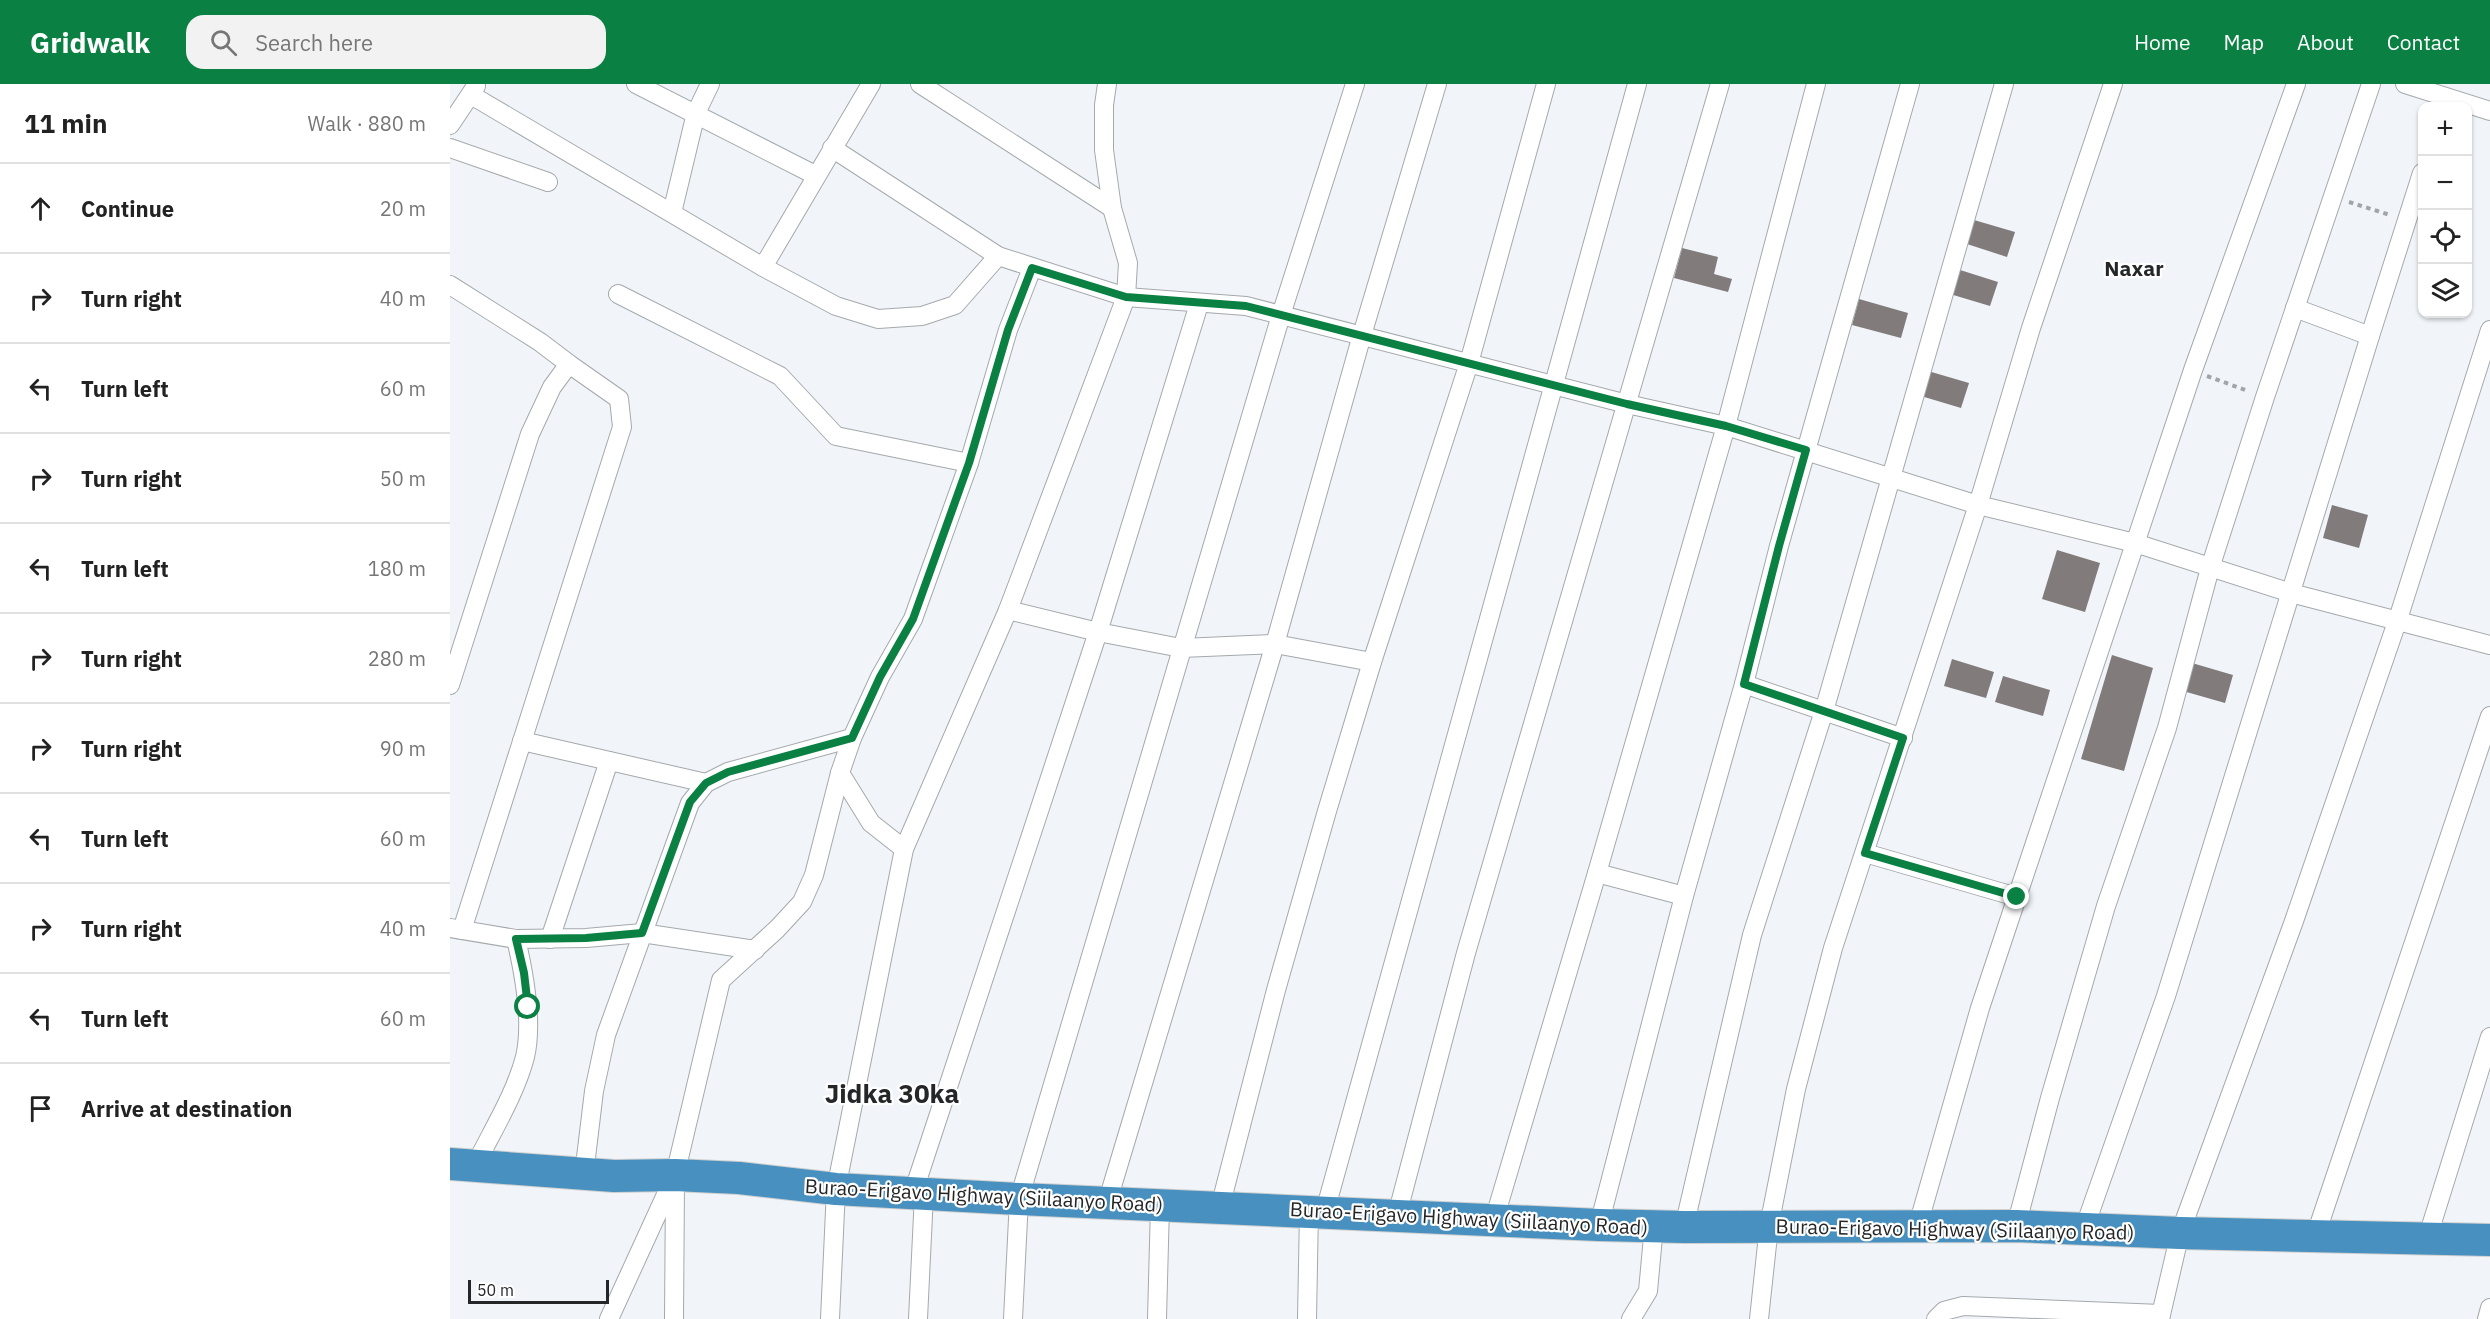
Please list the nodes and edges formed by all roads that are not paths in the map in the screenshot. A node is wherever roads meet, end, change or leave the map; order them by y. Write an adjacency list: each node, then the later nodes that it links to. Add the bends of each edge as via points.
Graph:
1 (636, 84): 22 (street)
2 (710, 84): 22 (street)
3 (870, 84): 25 (street)
4 (920, 84): 29 (street)
5 (1107, 84): 29 (street, via 1104,150)
6 (1354, 84): 39 (street)
7 (1437, 84): 41 (street)
8 (1546, 84): 43 (street)
9 (1637, 84): 45 (street)
10 (1720, 84): 46 (street)
11 (1816, 84): 47 (street)
12 (1910, 84): 48 (street)
13 (2004, 84): 50 (street)
14 (2113, 84): 51 (street, via 2031,328)
15 (2296, 84): 52 (street)
16 (2371, 84): 38 (street)
17 (2405, 84): 19 (street)
18 (474, 90): 23 (street); 30 (street)
19 (2444, 102)
20 (2472, 108): 21 (street)
21 (2490, 111)
22 (696, 114): 26 (street); 30 (street)
23 (450, 124)
24 (450, 148): 27 (street)
25 (832, 148): 26 (street); 31 (street)
26 (815, 175): 32 (street)
27 (548, 182)
28 (2418, 186): 42 (street)
29 (1112, 208): 36 (street, via 1128,263)
30 (672, 213): 32 (street)
31 (998, 256): 32 (street, via 955,305 922,316 879,319 836,306); 33 (street)
32 (763, 267)
33 (1032, 268): 36 (street); 49 (street, via 1008,330)
34 (450, 285): 44 (street)
35 (618, 294): 49 (street, via 780,376 836,436)
36 (1126, 297): 37 (street); 55 (street)
37 (1199, 304): 39 (street, via 1246,306); 57 (street)
38 (2295, 308): 42 (street); 53 (street)
39 (1281, 315): 41 (street); 60 (street)
40 (2490, 330): 56 (street)
41 (1362, 335): 43 (street); 58 (street)
42 (2370, 336): 54 (street)
43 (1469, 363): 45 (street); 61 (street)
44 (569, 364): 63 (street, via 552,387 530,434); 68 (street, via 619,399 622,427)
45 (1555, 385): 46 (street); 92 (street)
46 (1627, 404): 47 (street); 93 (street, via 1466,953)
47 (1726, 426): 48 (street); 74 (street)
48 (1806, 450): 50 (street); 62 (street)
49 (969, 463): 66 (street, via 913,619)
50 (1890, 478): 51 (street); 64 (street)
51 (1978, 505): 52 (street); 67 (street)
52 (2135, 543): 53 (street); 76 (street)
53 (2210, 568): 54 (street); 99 (street, via 2167,728 2106,906)
54 (2291, 592): 56 (street); 101 (street, via 2166,996)
55 (1008, 610): 57 (street); 72 (street)
56 (2398, 619): 59 (street); 102 (street, via 2294,921)
57 (1098, 632): 60 (street); 87 (street)
58 (1275, 644): 60 (street); 61 (street); 89 (street)
59 (2490, 645)
60 (1181, 648): 88 (street)
61 (1372, 662): 91 (street, via 1276,990)
62 (1744, 684): 64 (street); 75 (street)
63 (450, 685)
64 (1824, 711): 67 (street); 100 (street, via 1752,935)
65 (2490, 716): 103 (street)
66 (852, 738): 70 (street); 71 (street, via 728,772)
67 (1903, 738): 73 (street)
68 (522, 741): 69 (street); 77 (street)
69 (609, 761): 71 (street); 80 (street)
70 (840, 773): 72 (street, via 871,824); 81 (street, via 814,875 801,902)
71 (706, 783): 78 (street, via 690,802)
72 (904, 849): 86 (street)
73 (1865, 853): 76 (street); 98 (street, via 1833,948 1796,1089)
74 (1597, 873): 75 (street); 94 (street)
75 (1684, 896): 95 (street)
76 (2017, 897): 96 (street, via 1980,1008)
77 (456, 929): 79 (street)
78 (642, 933): 80 (street); 81 (street); 84 (street, via 606,1035 594,1091)
79 (516, 939): 80 (street); 83 (street, via 528,1007 525,1056 512,1092)
80 (550, 939)
81 (755, 950): 85 (street, via 722,980)
82 (2490, 1037): 104 (street)
83 (463, 1165): 84 (highway, Burao-Erigavo Highway (Siilaanyo Road))
84 (584, 1174): 85 (highway, Burao-Erigavo Highway (Siilaanyo Road))
85 (675, 1175): 86 (highway, Burao-Erigavo Highway (Siilaanyo Road)); 109 (street); 110 (street)
86 (836, 1189): 87 (highway, Burao-Erigavo Highway (Siilaanyo Road)); 111 (street)
87 (918, 1193): 88 (highway, Burao-Erigavo Highway (Siilaanyo Road)); 112 (street)
88 (1018, 1199): 89 (highway, Burao-Erigavo Highway (Siilaanyo Road)); 113 (street)
89 (1107, 1203): 90 (highway, Burao-Erigavo Highway (Siilaanyo Road))
90 (1160, 1205): 91 (highway, Burao-Erigavo Highway (Siilaanyo Road)); 114 (street)
91 (1220, 1207): 92 (highway, Burao-Erigavo Highway (Siilaanyo Road))
92 (1317, 1211): 93 (highway, Burao-Erigavo Highway (Siilaanyo Road)); 115 (street)
93 (1397, 1215): 94 (highway, Burao-Erigavo Highway (Siilaanyo Road))
94 (1494, 1220): 95 (highway, Burao-Erigavo Highway (Siilaanyo Road))
95 (1599, 1225): 97 (highway, Burao-Erigavo Highway (Siilaanyo Road))
96 (1918, 1225): 98 (highway, Burao-Erigavo Highway (Siilaanyo Road)); 99 (highway, Burao-Erigavo Highway (Siilaanyo Road))
97 (1654, 1226): 100 (highway, Burao-Erigavo Highway (Siilaanyo Road)); 116 (street, via 1648,1291)
98 (1768, 1226): 100 (highway, Burao-Erigavo Highway (Siilaanyo Road)); 117 (street)
99 (2016, 1226): 101 (highway, Burao-Erigavo Highway (Siilaanyo Road))
100 (1684, 1227)
101 (2084, 1229): 102 (highway, Burao-Erigavo Highway (Siilaanyo Road))
102 (2180, 1233): 103 (highway, Burao-Erigavo Highway (Siilaanyo Road)); 108 (street)
103 (2315, 1237): 104 (highway, Burao-Erigavo Highway (Siilaanyo Road))
104 (2427, 1239): 105 (highway, Burao-Erigavo Highway (Siilaanyo Road))
105 (2490, 1240)
106 (2490, 1308): 119 (street)
107 (2041, 1314): 108 (street); 118 (street, via 1963,1306 1944,1311)
108 (2161, 1316)
109 (609, 1319)
110 (674, 1319)
111 (830, 1319)
112 (918, 1319)
113 (1013, 1319)
114 (1157, 1319)
115 (1307, 1319)
116 (1631, 1319)
117 (1759, 1319)
118 (1936, 1319)
119 (2487, 1319)

